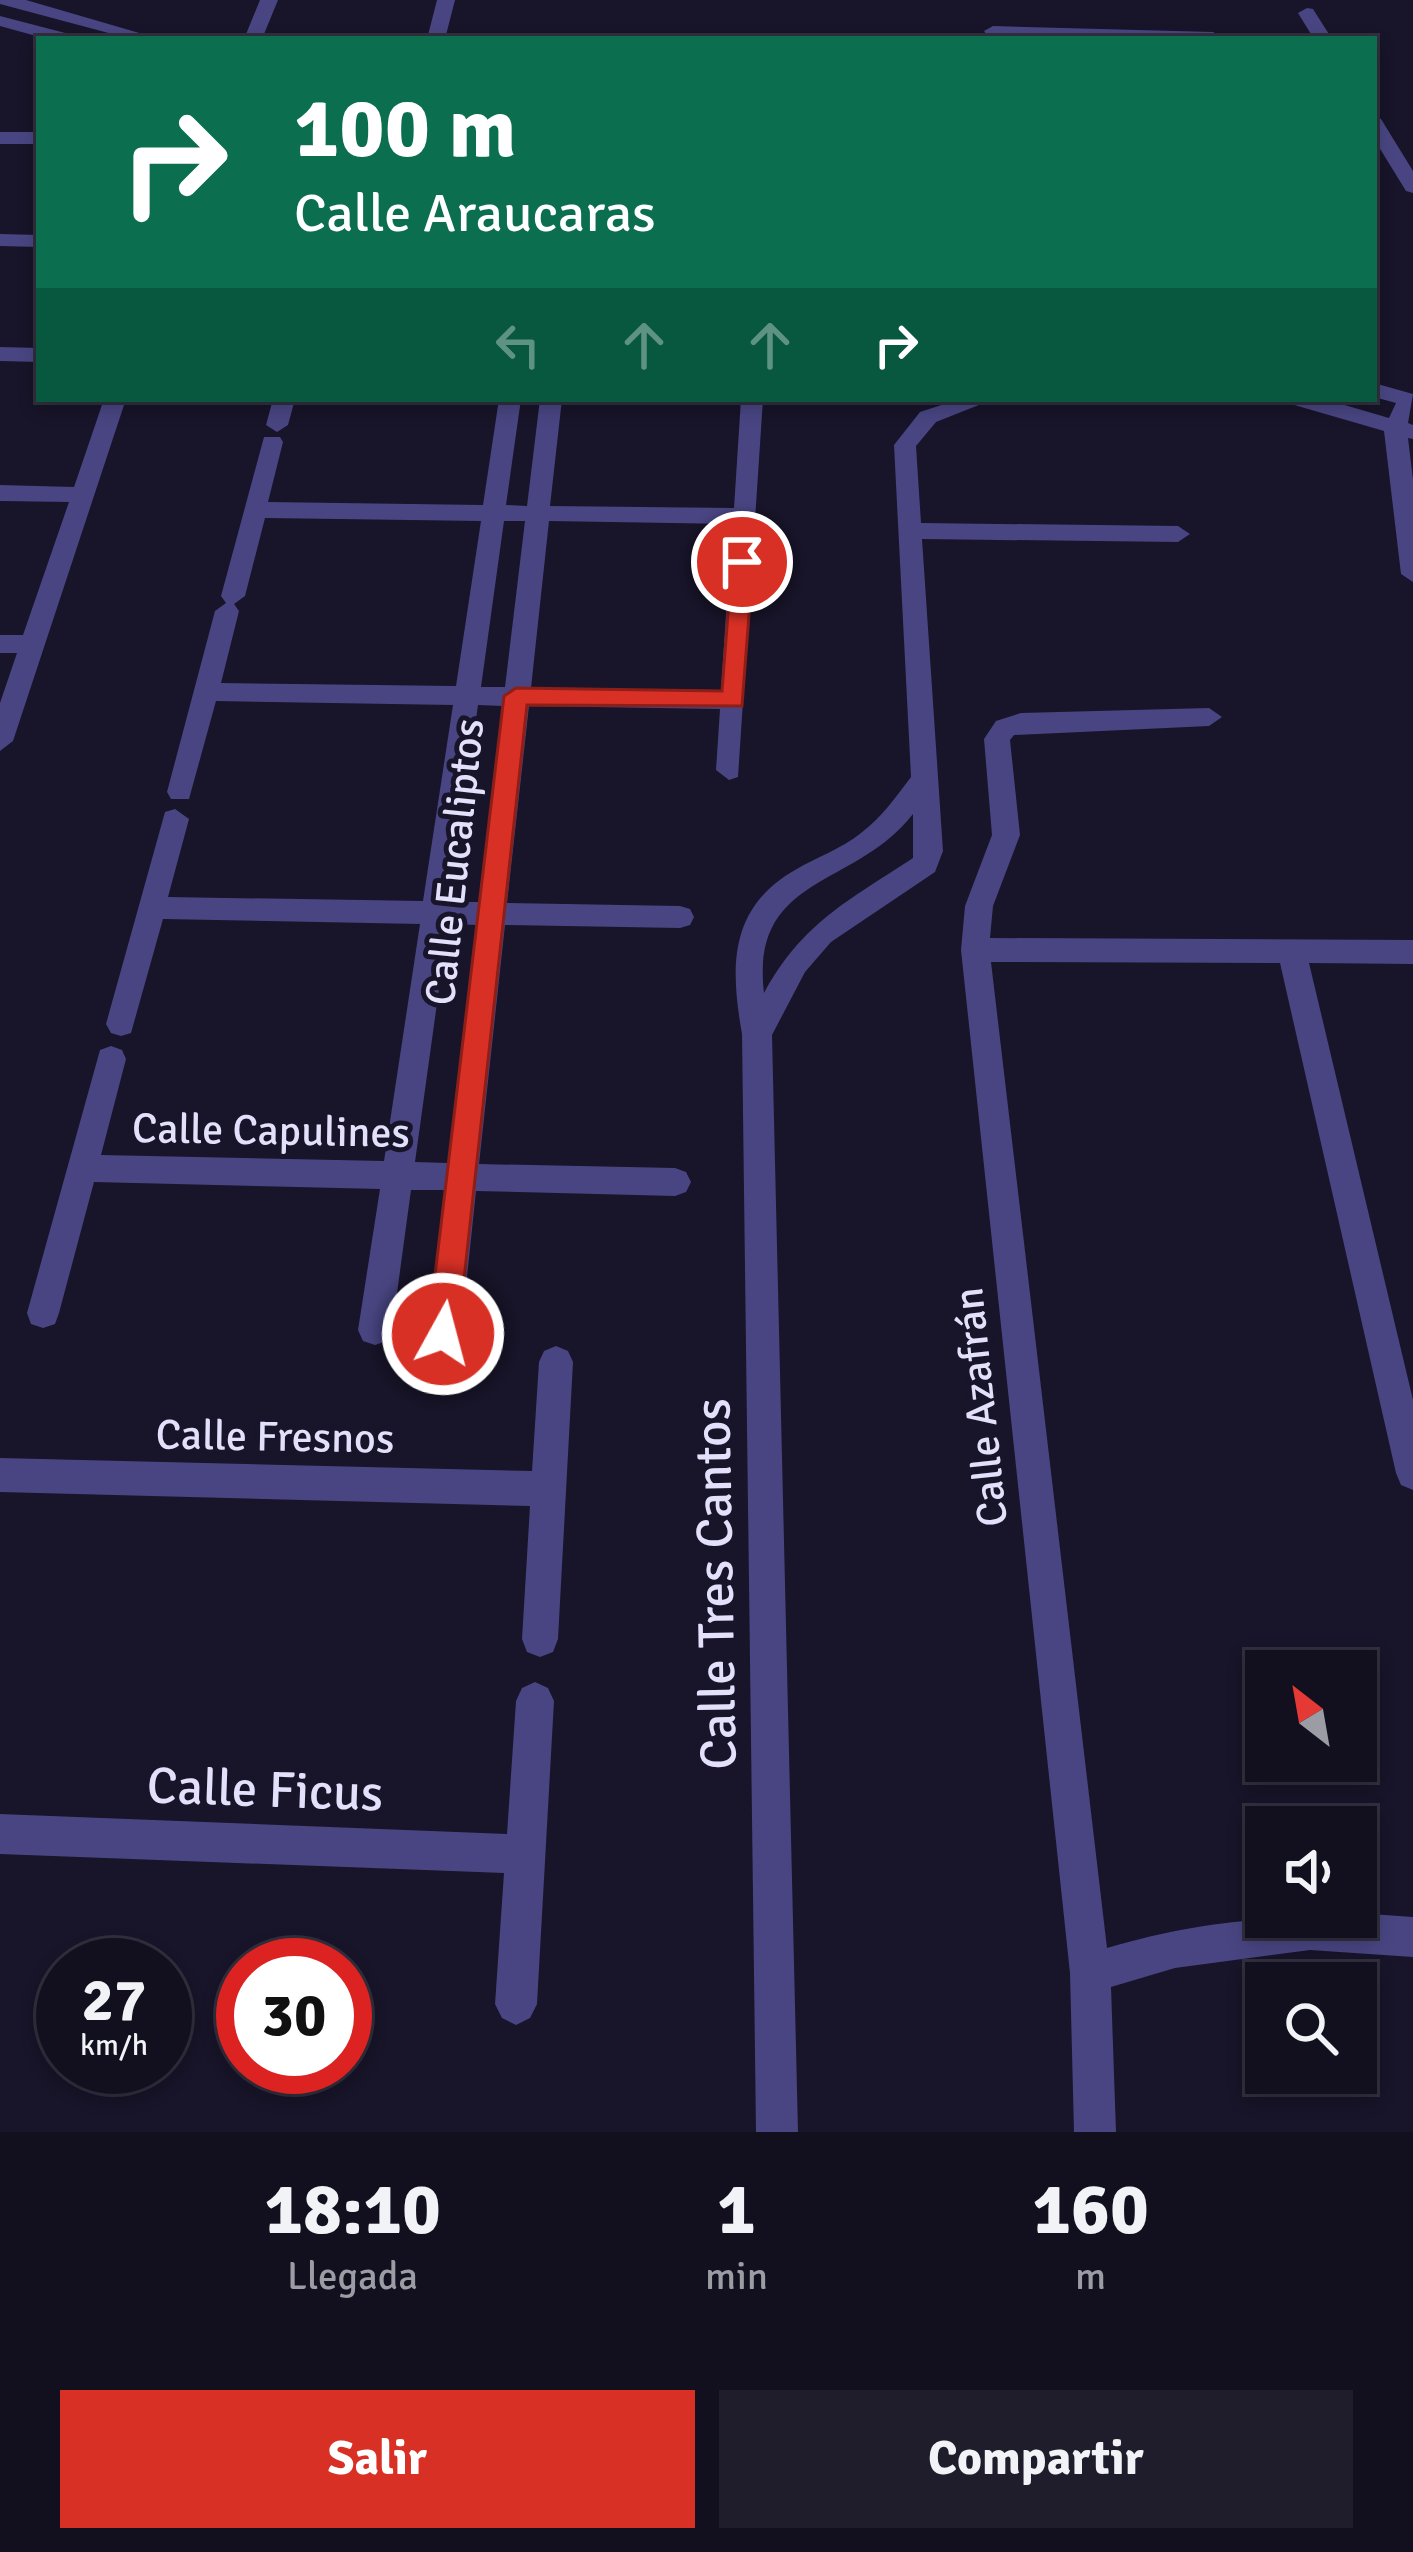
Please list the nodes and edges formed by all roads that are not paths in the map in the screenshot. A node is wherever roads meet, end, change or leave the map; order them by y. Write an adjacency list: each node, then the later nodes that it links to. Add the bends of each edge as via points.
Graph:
1 (6, 0): 8 (street)
2 (269, 0): 9 (street)
3 (446, 0): 10 (street)
4 (1307, 14): 12 (street)
5 (0, 21): 7 (street)
6 (993, 31): 11 (street)
7 (56, 36)
8 (140, 36)
9 (254, 36)
10 (437, 36)
11 (1083, 36)
12 (1321, 36)
13 (1377, 128): 16 (street)
14 (0, 138): 15 (street)
15 (36, 138)
16 (1413, 187)
17 (0, 240): 18 (street)
18 (36, 241)
19 (0, 354): 20 (street)
20 (36, 355)
21 (1377, 391): 22 (street)
22 (1411, 400): 31 (street)
23 (114, 402): 33 (street)
24 (283, 402): 34 (street)
25 (511, 402): 35 (street, Calle Eucaliptos)
26 (550, 402): 36 (street, Calle Eucaliptos)
27 (752, 402): 37 (street)
28 (965, 402): 30 (street, Calle Tres Cantos)
29 (1309, 402): 31 (street)
30 (930, 408): 38 (street, Calle Tres Cantos, via 905,445)
31 (1404, 430): 40 (street)
32 (0, 493): 33 (street)
33 (83, 495): 42 (street)
34 (254, 510): 35 (street); 43 (street)
35 (494, 513): 36 (street); 44 (street, Calle Eucaliptos)
36 (538, 513): 37 (street); 45 (street, Calle Eucaliptos)
37 (746, 516): 46 (street)
38 (909, 531): 39 (street); 50 (street, Calle Tres Cantos)
39 (1178, 534)
40 (1413, 574)
41 (0, 644): 42 (street)
42 (33, 644): 48 (street)
43 (206, 692): 44 (street); 51 (street)
44 (467, 696): 45 (street); 52 (street, Calle Eucaliptos)
45 (516, 696): 46 (street); 53 (street, Calle Eucaliptos)
46 (734, 700): 49 (street)
47 (1209, 717): 55 (street, Calle Azafrán, via 1005,728 997,739 1006,835 979,906)
48 (0, 741)
49 (729, 770)
50 (924, 780): 59 (street, Calle Tres Cantos, via 925,864 821,934); 59 (street, Calle Tres Cantos, via 868,844 768,906 748,938)
51 (149, 908): 52 (street); 58 (street)
52 (436, 913): 53 (street); 62 (street, Calle Eucaliptos)
53 (492, 914): 54 (street); 63 (street, Calle Eucaliptos)
54 (680, 917)
55 (975, 950): 56 (street); 77 (street, Calle Azafrán)
56 (1292, 952): 57 (street); 69 (street)
57 (1413, 952)
58 (121, 1024)
59 (757, 1034): 79 (street, Calle Tres Cantos)
60 (111, 1059): 61 (street)
61 (81, 1168): 62 (street, Calle Capulines); 65 (street)
62 (398, 1176): 63 (street, Calle Capulines); 66 (street, Calle Eucaliptos)
63 (462, 1178): 64 (street, Calle Capulines); 67 (street, Calle Eucaliptos)
64 (675, 1182)
65 (43, 1313)
66 (375, 1330)
67 (443, 1334)
68 (556, 1362): 71 (street)
69 (1413, 1473)
70 (0, 1474): 71 (street, Calle Fresnos)
71 (548, 1489): 72 (street)
72 (540, 1639)
73 (535, 1702): 75 (street)
74 (0, 1834): 75 (street, Calle Ficus)
75 (526, 1854): 78 (street)
76 (1413, 1937): 77 (street, via 1310,1930 1175,1948)
77 (1090, 1973): 80 (street, Calle Azafrán)
78 (516, 2004)
79 (777, 2132)
80 (1095, 2132)

